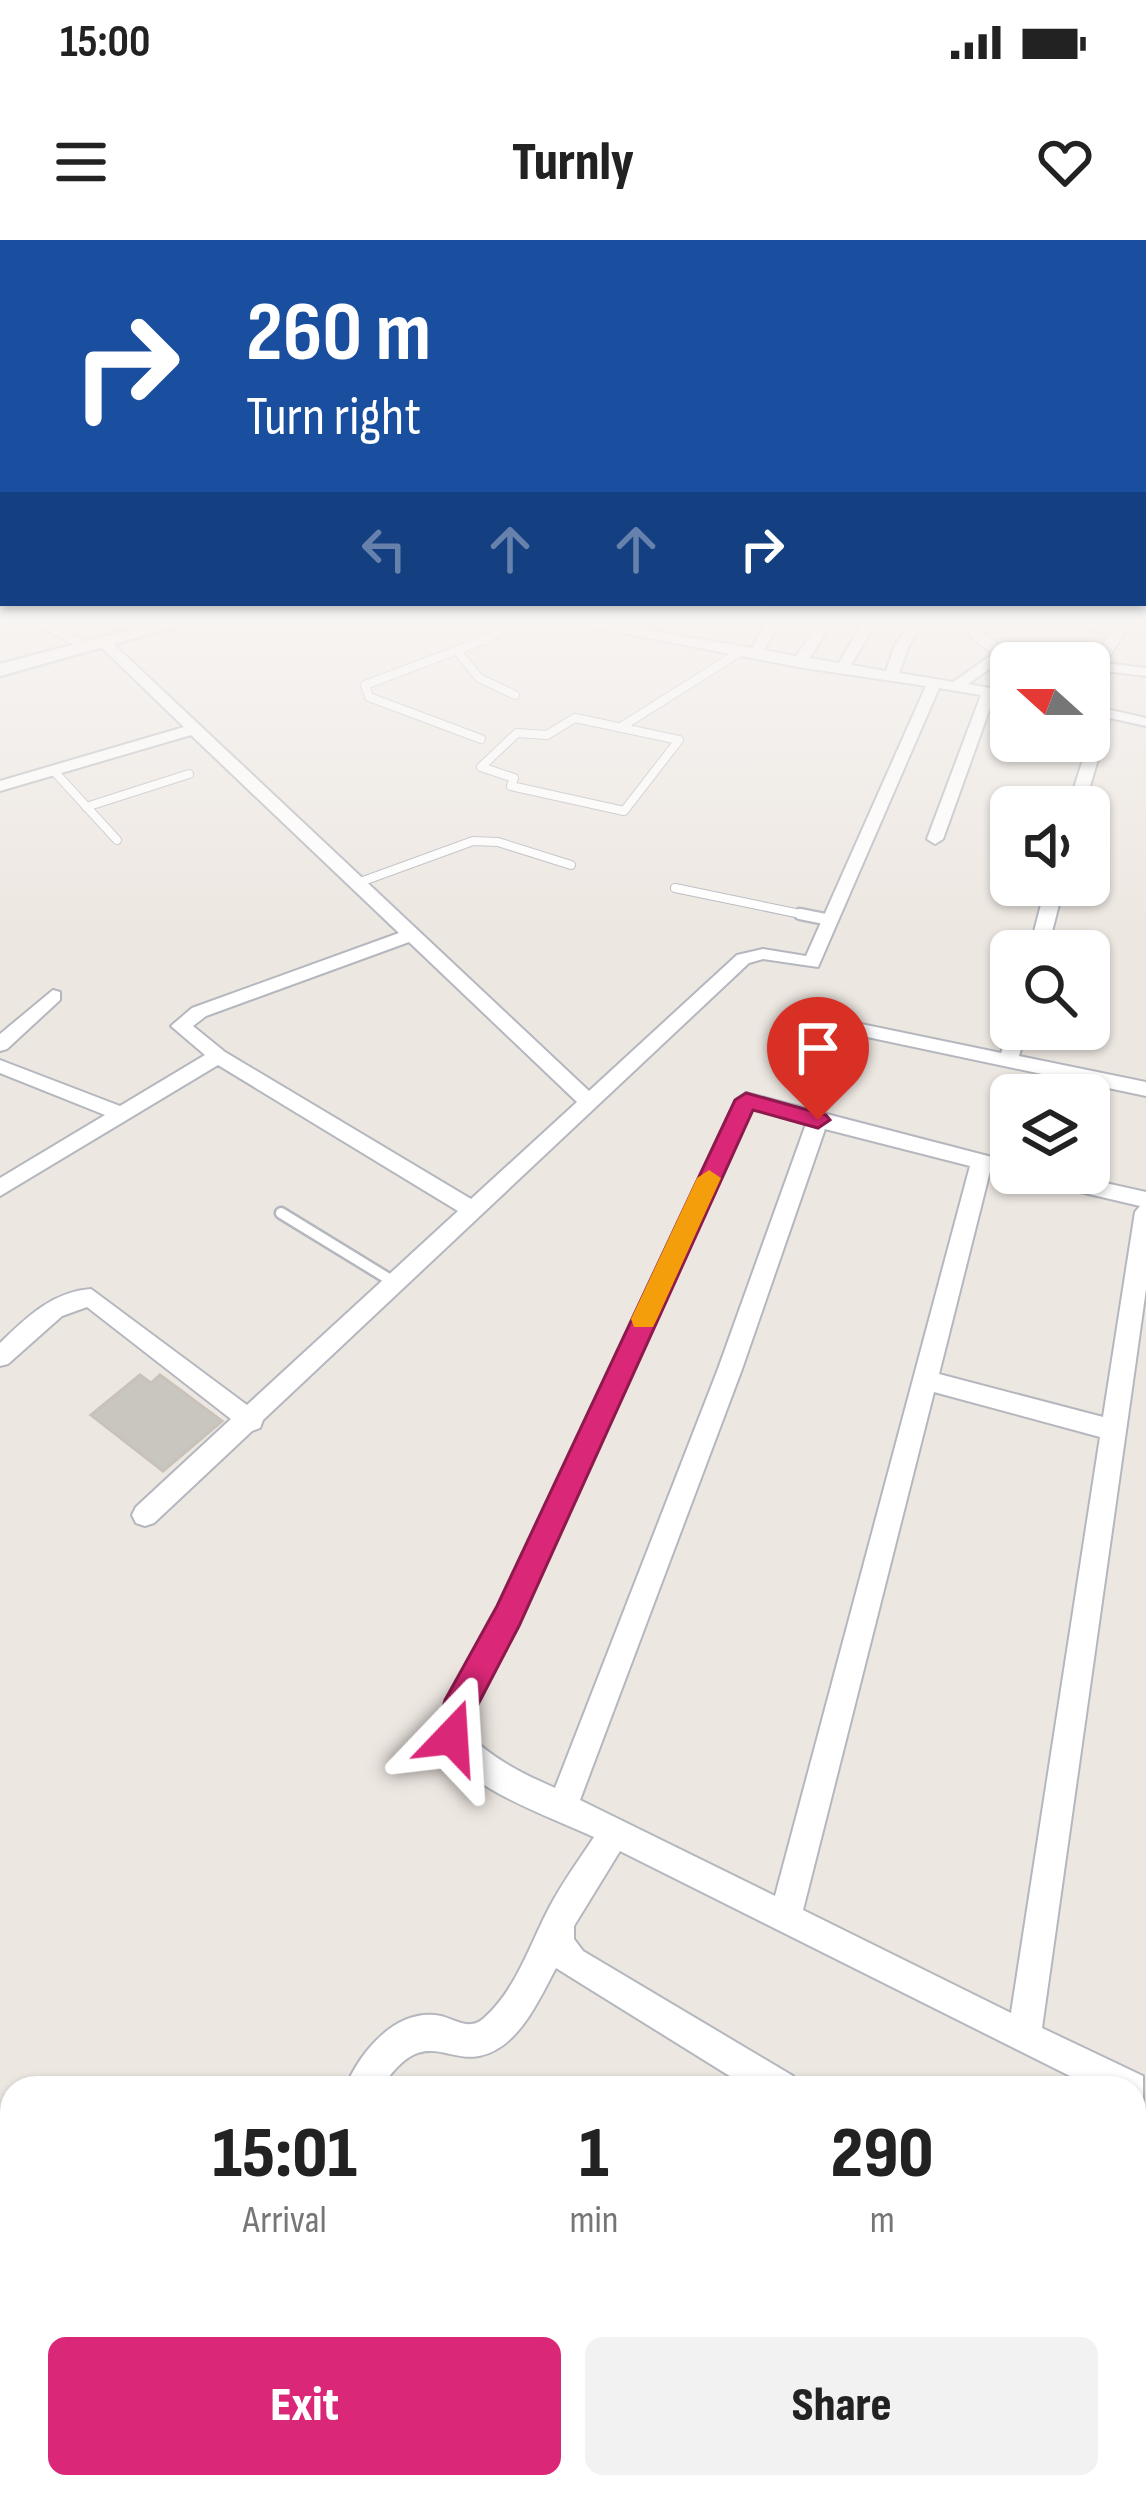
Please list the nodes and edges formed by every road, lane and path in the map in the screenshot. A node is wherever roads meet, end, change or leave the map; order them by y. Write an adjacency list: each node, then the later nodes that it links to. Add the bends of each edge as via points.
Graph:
1 (189, 724): 9 (street)
2 (445, 724): 10 (lane)
3 (563, 724): 8 (lane, via 547,734 517,733 481,767 514,778 511,786 625,811 680,740)
4 (607, 724): 8 (lane)
5 (625, 724): 8 (lane)
6 (916, 724): 20 (street)
7 (977, 724): 15 (street)
8 (621, 727)
9 (194, 729): 11 (street); 18 (street)
10 (481, 739)
11 (53, 770): 13 (street); 14 (lane)
12 (189, 774): 14 (lane)
13 (0, 786)
14 (86, 806): 16 (lane)
15 (935, 838)
16 (117, 841)
17 (571, 865): 18 (lane, via 473,841)
18 (355, 884): 21 (street)
19 (675, 889): 20 (lane)
20 (830, 920): 30 (street, via 812,963 743,958)
21 (408, 936): 26 (street, via 186,1018 184,1032); 30 (street)
22 (53, 996): 24 (street)
23 (813, 1020): 27 (street)
24 (0, 1045)
25 (1011, 1050): 27 (street)
26 (218, 1056): 31 (street); 38 (street)
27 (1008, 1062): 29 (street)
28 (0, 1066): 31 (street)
29 (1146, 1089)
30 (590, 1104): 38 (street)
31 (121, 1114): 35 (street)
32 (818, 1120): 33 (street); 47 (street); 47 (street, via 746,1100 457,1711 452,1737 465,1755)
33 (982, 1162): 34 (street); 43 (street)
34 (990, 1164)
35 (2, 1184)
36 (1110, 1192): 37 (street)
37 (1146, 1200)
38 (475, 1211): 41 (street)
39 (1146, 1211): 45 (street)
40 (281, 1213): 41 (lane)
41 (397, 1284): 44 (street)
42 (0, 1357): 44 (street, via 51,1312 91,1298)
43 (926, 1380): 45 (street); 49 (street)
44 (251, 1421): 46 (street)
45 (1114, 1430): 51 (street)
46 (145, 1515)
47 (563, 1806): 48 (street)
48 (615, 1831): 49 (street); 50 (street)
49 (785, 1918): 51 (street)
50 (555, 1937): 52 (street, via 490,2036 465,2043 435,2031 410,2038 378,2057); 53 (street, via 572,1962)
51 (1024, 2037): 54 (street)
52 (368, 2076)
53 (761, 2076)
54 (1106, 2076)

